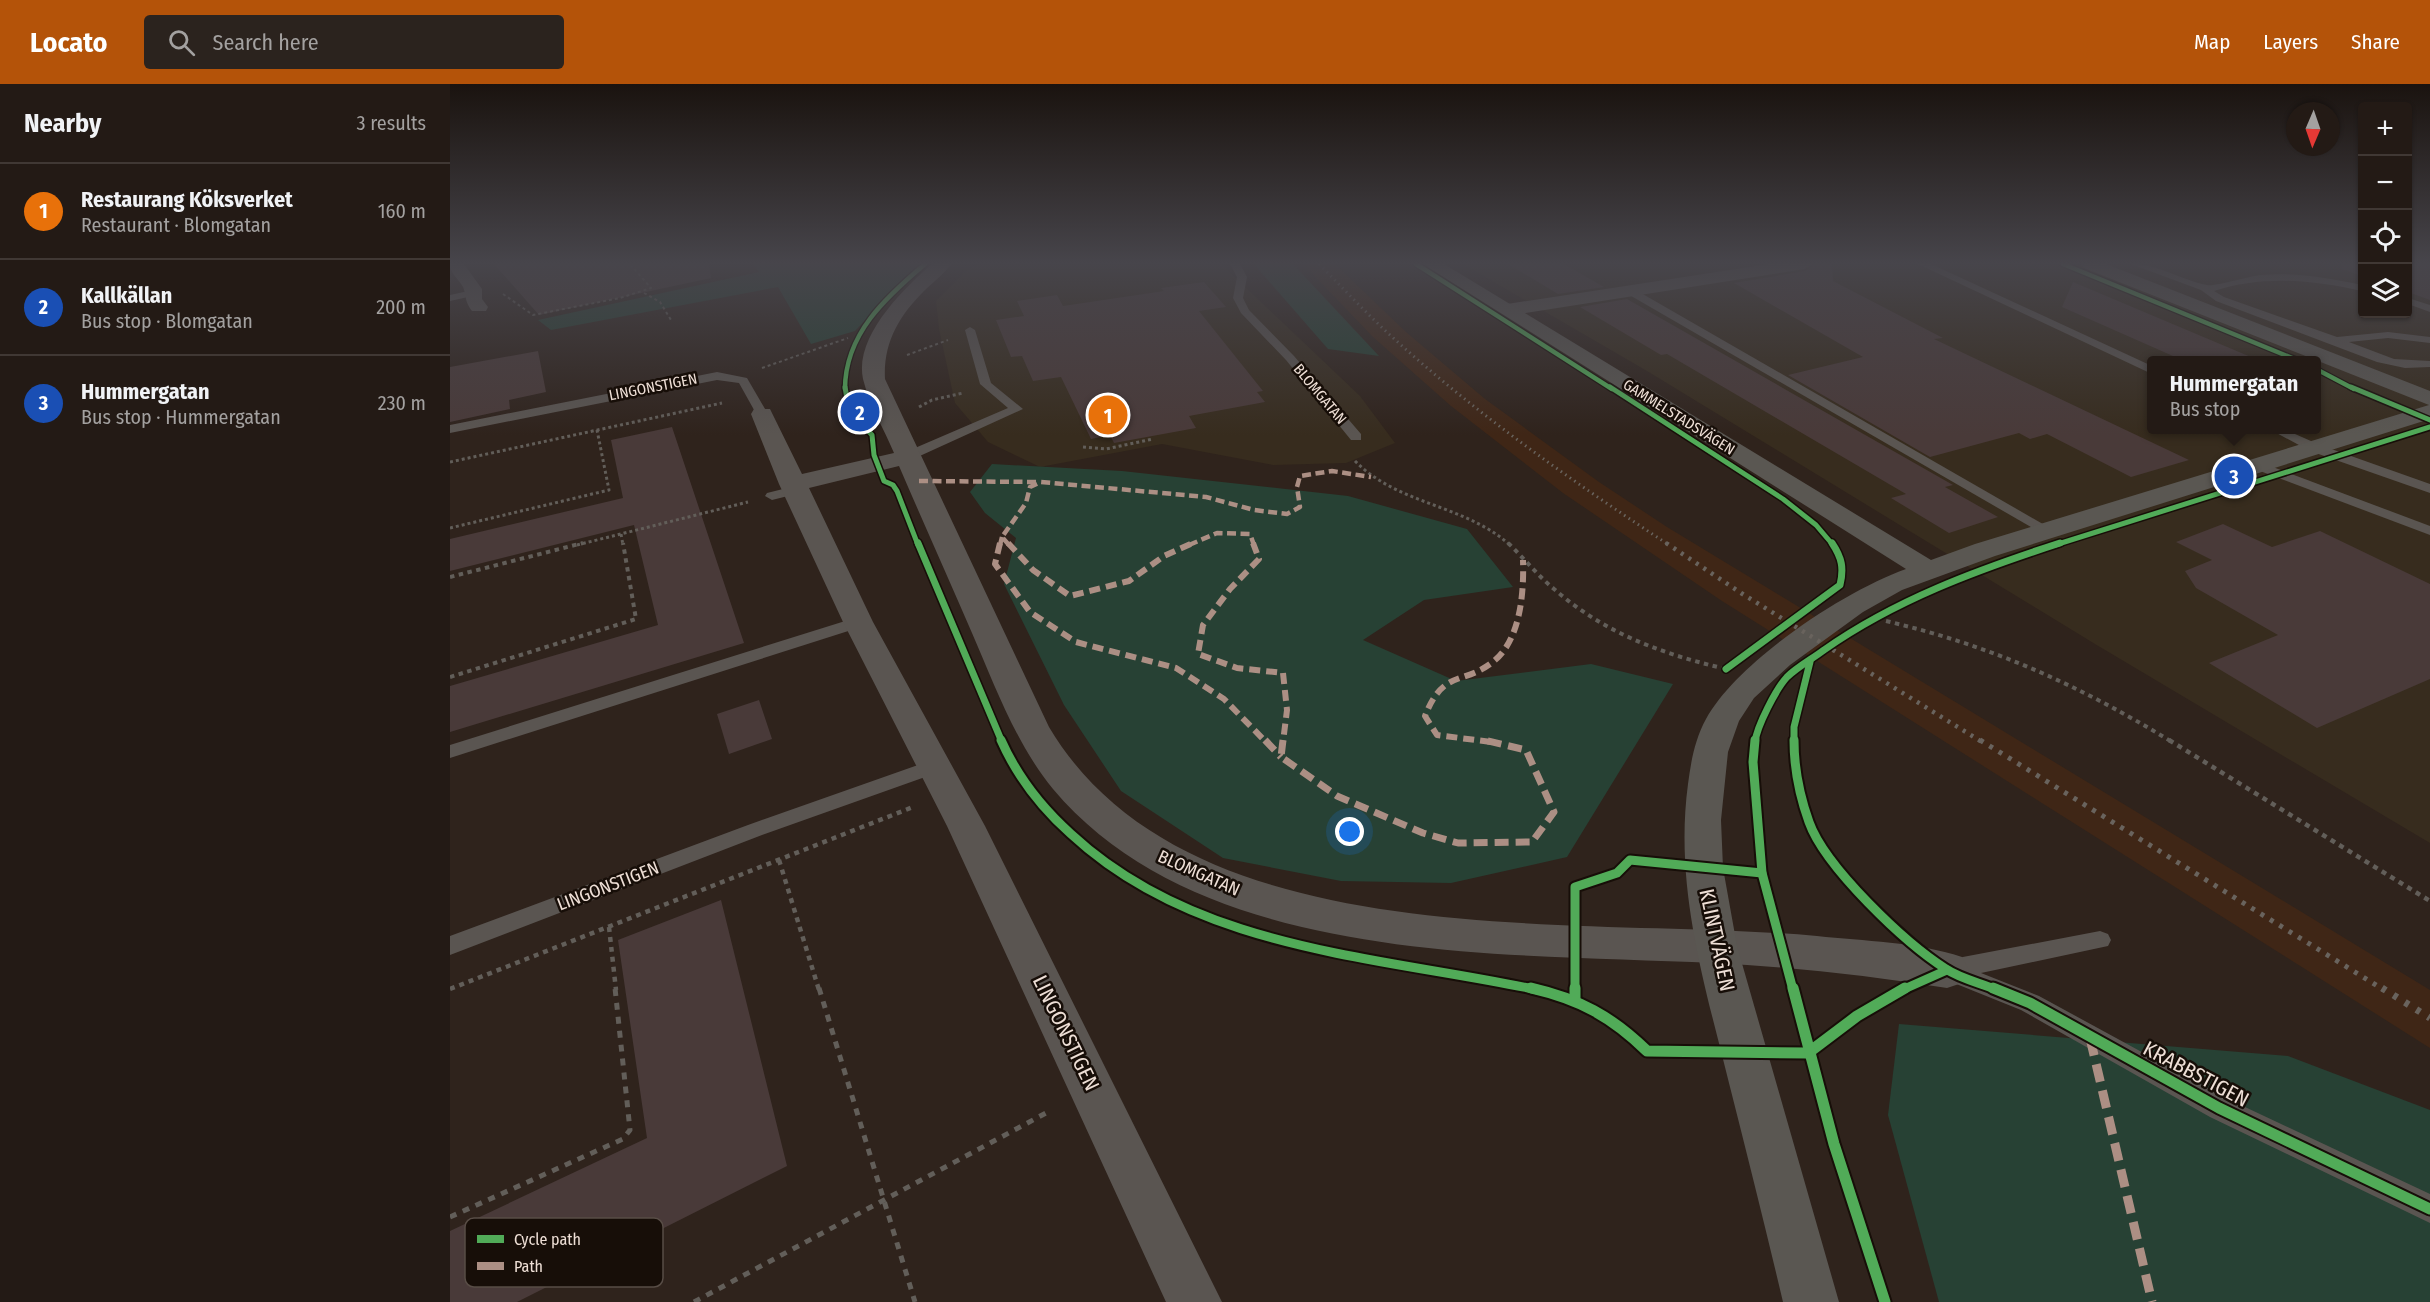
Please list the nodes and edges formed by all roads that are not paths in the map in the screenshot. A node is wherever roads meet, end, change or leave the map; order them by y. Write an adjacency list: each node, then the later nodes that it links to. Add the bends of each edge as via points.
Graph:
1 (891, 321): 20 (street, BLOMGATAN, via 875,349 872,364 874,379)
2 (1254, 321): 18 (lane, BLOMGATAN)
3 (1525, 321): 26 (street, GAMMELSTADSVÄGEN)
4 (1682, 321): 24 (lane)
5 (2044, 321): 12 (lane)
6 (2233, 321): 13 (street)
7 (2282, 321): 9 (lane)
8 (970, 330): 20 (lane, via 986,384 1017,409)
9 (2336, 340): 10 (lane, via 2388,335); 11 (lane, via 2392,362)
10 (2430, 340)
11 (2430, 364)
12 (2147, 369)
13 (2430, 399)
14 (2430, 412): 19 (street, KLINTVÄGEN)
15 (762, 414): 16 (lane, LINGONSTIGEN, via 748,386 737,377 704,377); 23 (street, LINGONSTIGEN)
16 (450, 429)
17 (2287, 434): 19 (lane)
18 (1356, 437)
19 (2315, 448): 21 (street, KLINTVÄGEN); 22 (lane)
20 (906, 457): 23 (street); 32 (street, BLOMGATAN, via 1044,749 1090,806 1128,838 1207,881 1263,900 1344,918 1437,932)
21 (2257, 465): 24 (street, KLINTVÄGEN); 25 (lane)
22 (2430, 489)
23 (786, 490): 27 (street, LINGONSTIGEN)
24 (2048, 531): 26 (street, KLINTVÄGEN)
25 (2430, 531)
26 (1927, 570): 32 (street, KLINTVÄGEN, via 1852,606 1779,658 1742,691 1722,720 1710,752 1702,820 1703,868)
27 (858, 622): 28 (lane); 29 (street, LINGONSTIGEN)
28 (450, 752)
29 (935, 766): 31 (lane, LINGONSTIGEN); 35 (street, LINGONSTIGEN)
30 (2100, 940): 33 (lane)
31 (450, 945)
32 (1716, 946): 33 (street, KRABBSTIGEN, via 1863,957); 36 (street, KLINTVÄGEN)
33 (1947, 970): 34 (lane, KRABBSTIGEN, via 2030,1003 2219,1108)
34 (2430, 1209)
35 (1194, 1302)
36 (1811, 1302)

